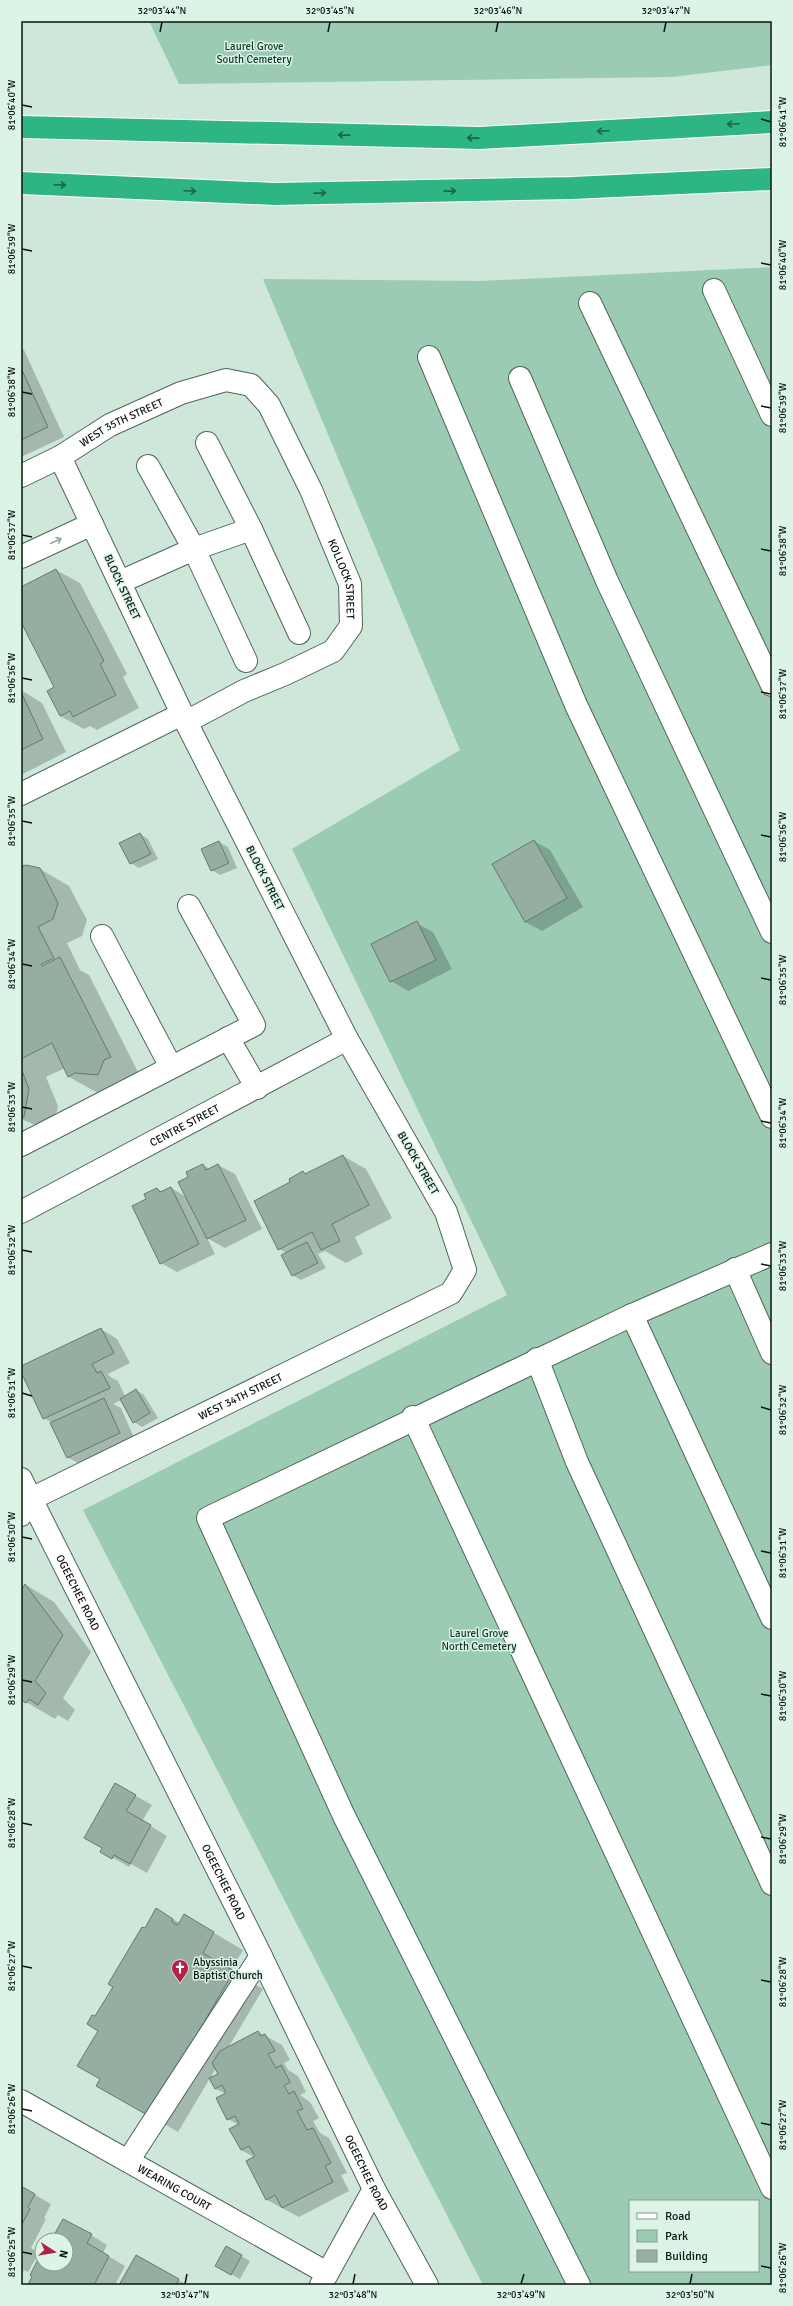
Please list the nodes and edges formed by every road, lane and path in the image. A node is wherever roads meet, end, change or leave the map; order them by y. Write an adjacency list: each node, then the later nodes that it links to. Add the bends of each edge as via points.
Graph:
1 (772, 122): 2 (highway, one-way to 2, via 480,138)
2 (21, 127)
3 (772, 179): 4 (highway, one-way to 3, via 275,194 572,188)
4 (21, 183)
5 (714, 290): 10 (street)
6 (590, 303): 22 (street)
7 (429, 357): 32 (street, via 576,705)
8 (520, 378): 26 (street, via 607,581)
9 (226, 380): 12 (street, WEST 35TH STREET, via 182,393 110,425); 23 (street, KOLLOCK STREET, via 251,385 269,405 311,490 350,584 351,626 332,651)
10 (772, 415)
11 (207, 443): 16 (street)
12 (60, 457): 14 (street, WEST 35TH STREET); 15 (street, BLOCK STREET)
13 (148, 466): 17 (street)
14 (21, 476)
15 (92, 524): 18 (street, one-way to 15); 19 (street, BLOCK STREET)
16 (251, 529): 17 (street); 20 (street)
17 (194, 549): 19 (street); 21 (street)
18 (21, 557)
19 (120, 582): 23 (street, BLOCK STREET)
20 (299, 633)
21 (246, 661)
22 (772, 685)
23 (184, 718): 24 (street, KOLLOCK STREET); 29 (street, BLOCK STREET)
24 (21, 794)
25 (189, 906): 28 (street, via 254,1025)
26 (772, 932)
27 (102, 936): 30 (street)
28 (228, 1038): 30 (street); 31 (street)
29 (347, 1039): 31 (street, CENTRE STREET); 37 (street, BLOCK STREET, via 446,1212 465,1270)
30 (171, 1067): 33 (street)
31 (256, 1088): 34 (street, CENTRE STREET)
32 (772, 1117)
33 (21, 1145)
34 (21, 1212)
35 (772, 1254): 36 (street)
36 (735, 1268): 38 (street); 39 (street)
37 (451, 1293): 43 (street, WEST 34TH STREET)
38 (632, 1314): 40 (street); 44 (street)
39 (772, 1353)
40 (537, 1359): 41 (street); 45 (street, via 577,1462)
41 (413, 1418): 49 (street); 53 (street, via 208,1518 344,1816)
42 (21, 1479): 43 (street, OGEECHEE ROAD)
43 (26, 1507): 46 (street, OGEECHEE ROAD)
44 (772, 1618)
45 (772, 1884)
46 (261, 1956): 48 (street); 50 (street, OGEECHEE ROAD)
47 (21, 2101): 48 (street, WEARING COURT)
48 (128, 2161): 51 (street, WEARING COURT)
49 (772, 2188)
50 (374, 2189): 51 (street); 52 (street, OGEECHEE ROAD)
51 (324, 2279)
52 (427, 2285)
53 (579, 2285)

